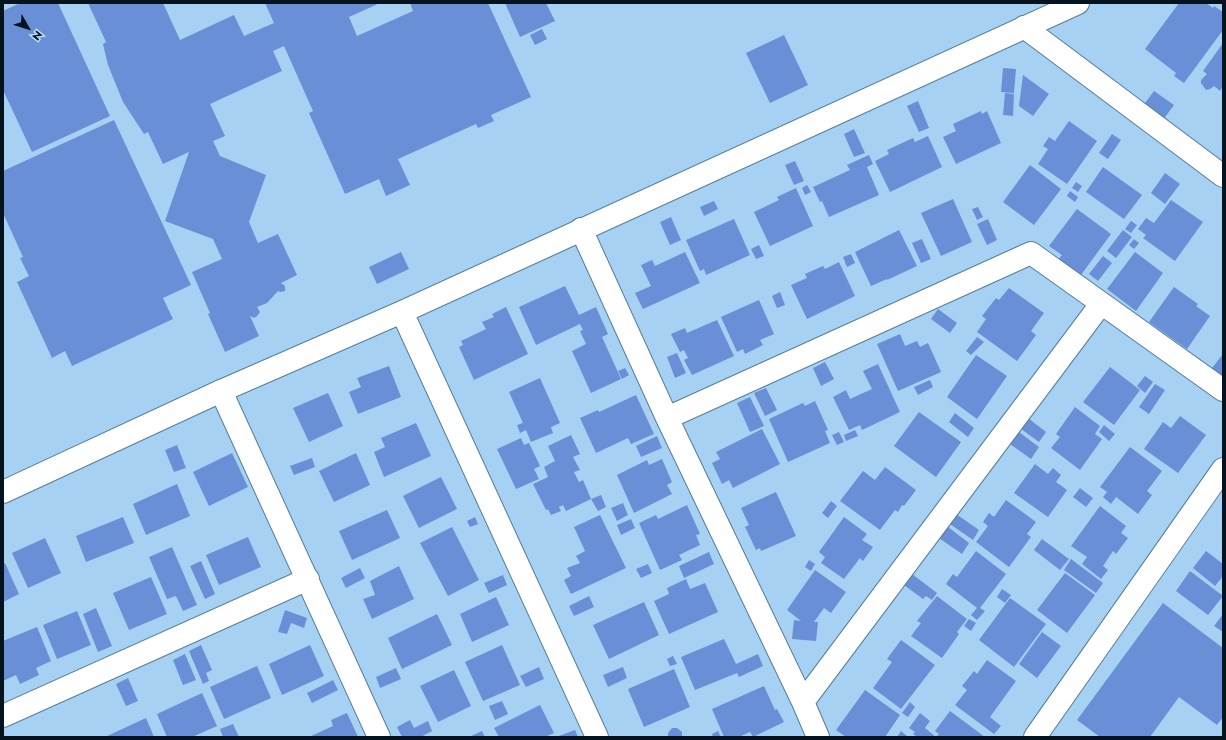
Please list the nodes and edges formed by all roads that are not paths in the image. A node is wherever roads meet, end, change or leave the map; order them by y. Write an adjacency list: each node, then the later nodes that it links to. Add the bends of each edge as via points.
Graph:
1 (1078, 3): 2 (street)
2 (1024, 27): 3 (street); 4 (street)
3 (1223, 176)
4 (581, 229): 6 (street); 9 (street)
5 (1101, 304): 7 (street); 9 (street, via 1031,253); 13 (street)
6 (402, 312): 8 (street); 16 (street)
7 (1223, 390)
8 (221, 391): 11 (street); 12 (street)
9 (668, 418): 13 (street)
10 (1223, 469): 18 (street)
11 (3, 492)
12 (308, 579): 14 (street); 15 (street)
13 (803, 702): 17 (street)
14 (3, 716)
15 (379, 737)
16 (596, 737)
17 (818, 737)
18 (1035, 737)

